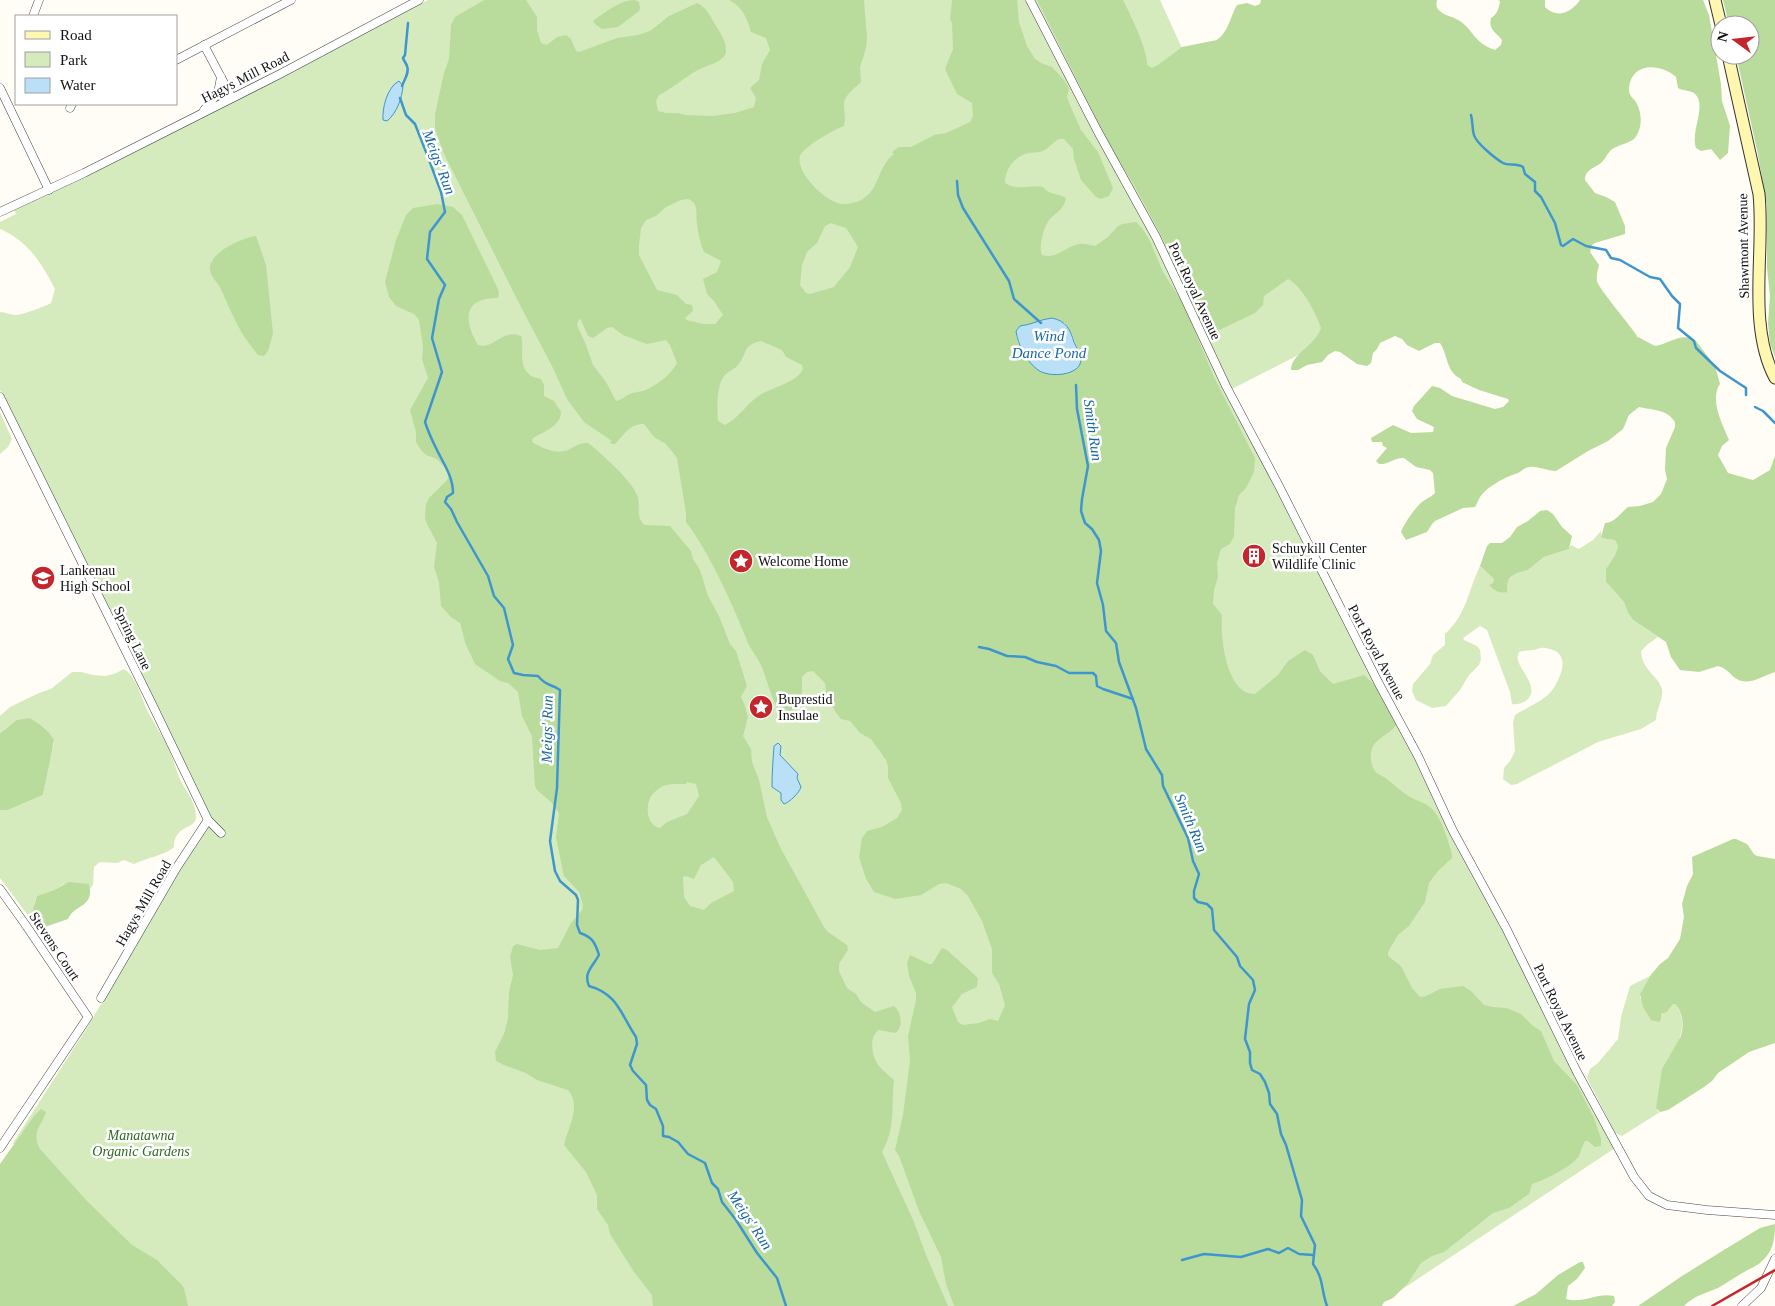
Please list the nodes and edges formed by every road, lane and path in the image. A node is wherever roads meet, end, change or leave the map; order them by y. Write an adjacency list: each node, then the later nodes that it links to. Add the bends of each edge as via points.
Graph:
1 (39, 0): 6 (street)
2 (291, 0): 8 (street)
3 (419, 0): 13 (street, Hagys Mill Road)
4 (1030, 0): 24 (street, Port Royal Avenue, via 1156,237 1231,396 1418,756 1453,832 1506,928 1574,1067 1634,1177 1648,1196 1667,1205)
5 (1715, 0): 7 (main road)
6 (33, 15)
7 (1719, 15)
8 (204, 45): 9 (street); 11 (street)
9 (178, 59)
10 (1730, 65): 17 (main road, Shawmont Avenue, via 1758,194 1760,321 1764,349)
11 (221, 77): 13 (street); 14 (street, via 218,93)
12 (0, 88): 15 (street)
13 (232, 98): 14 (street, Hagys Mill Road)
14 (201, 113): 15 (street, Hagys Mill Road)
15 (49, 190): 16 (street, Hagys Mill Road)
16 (0, 212)
17 (1775, 378)
18 (0, 397): 19 (street, Spring Lane)
19 (208, 820): 20 (street, Spring Lane); 22 (street, Hagys Mill Road)
20 (220, 833)
21 (0, 889): 23 (street, Stevens Court, via 88,1017)
22 (101, 998)
23 (0, 1148)
24 (1775, 1215)
25 (1775, 1259): 26 (street, via 1761,1288)
26 (1742, 1306)

